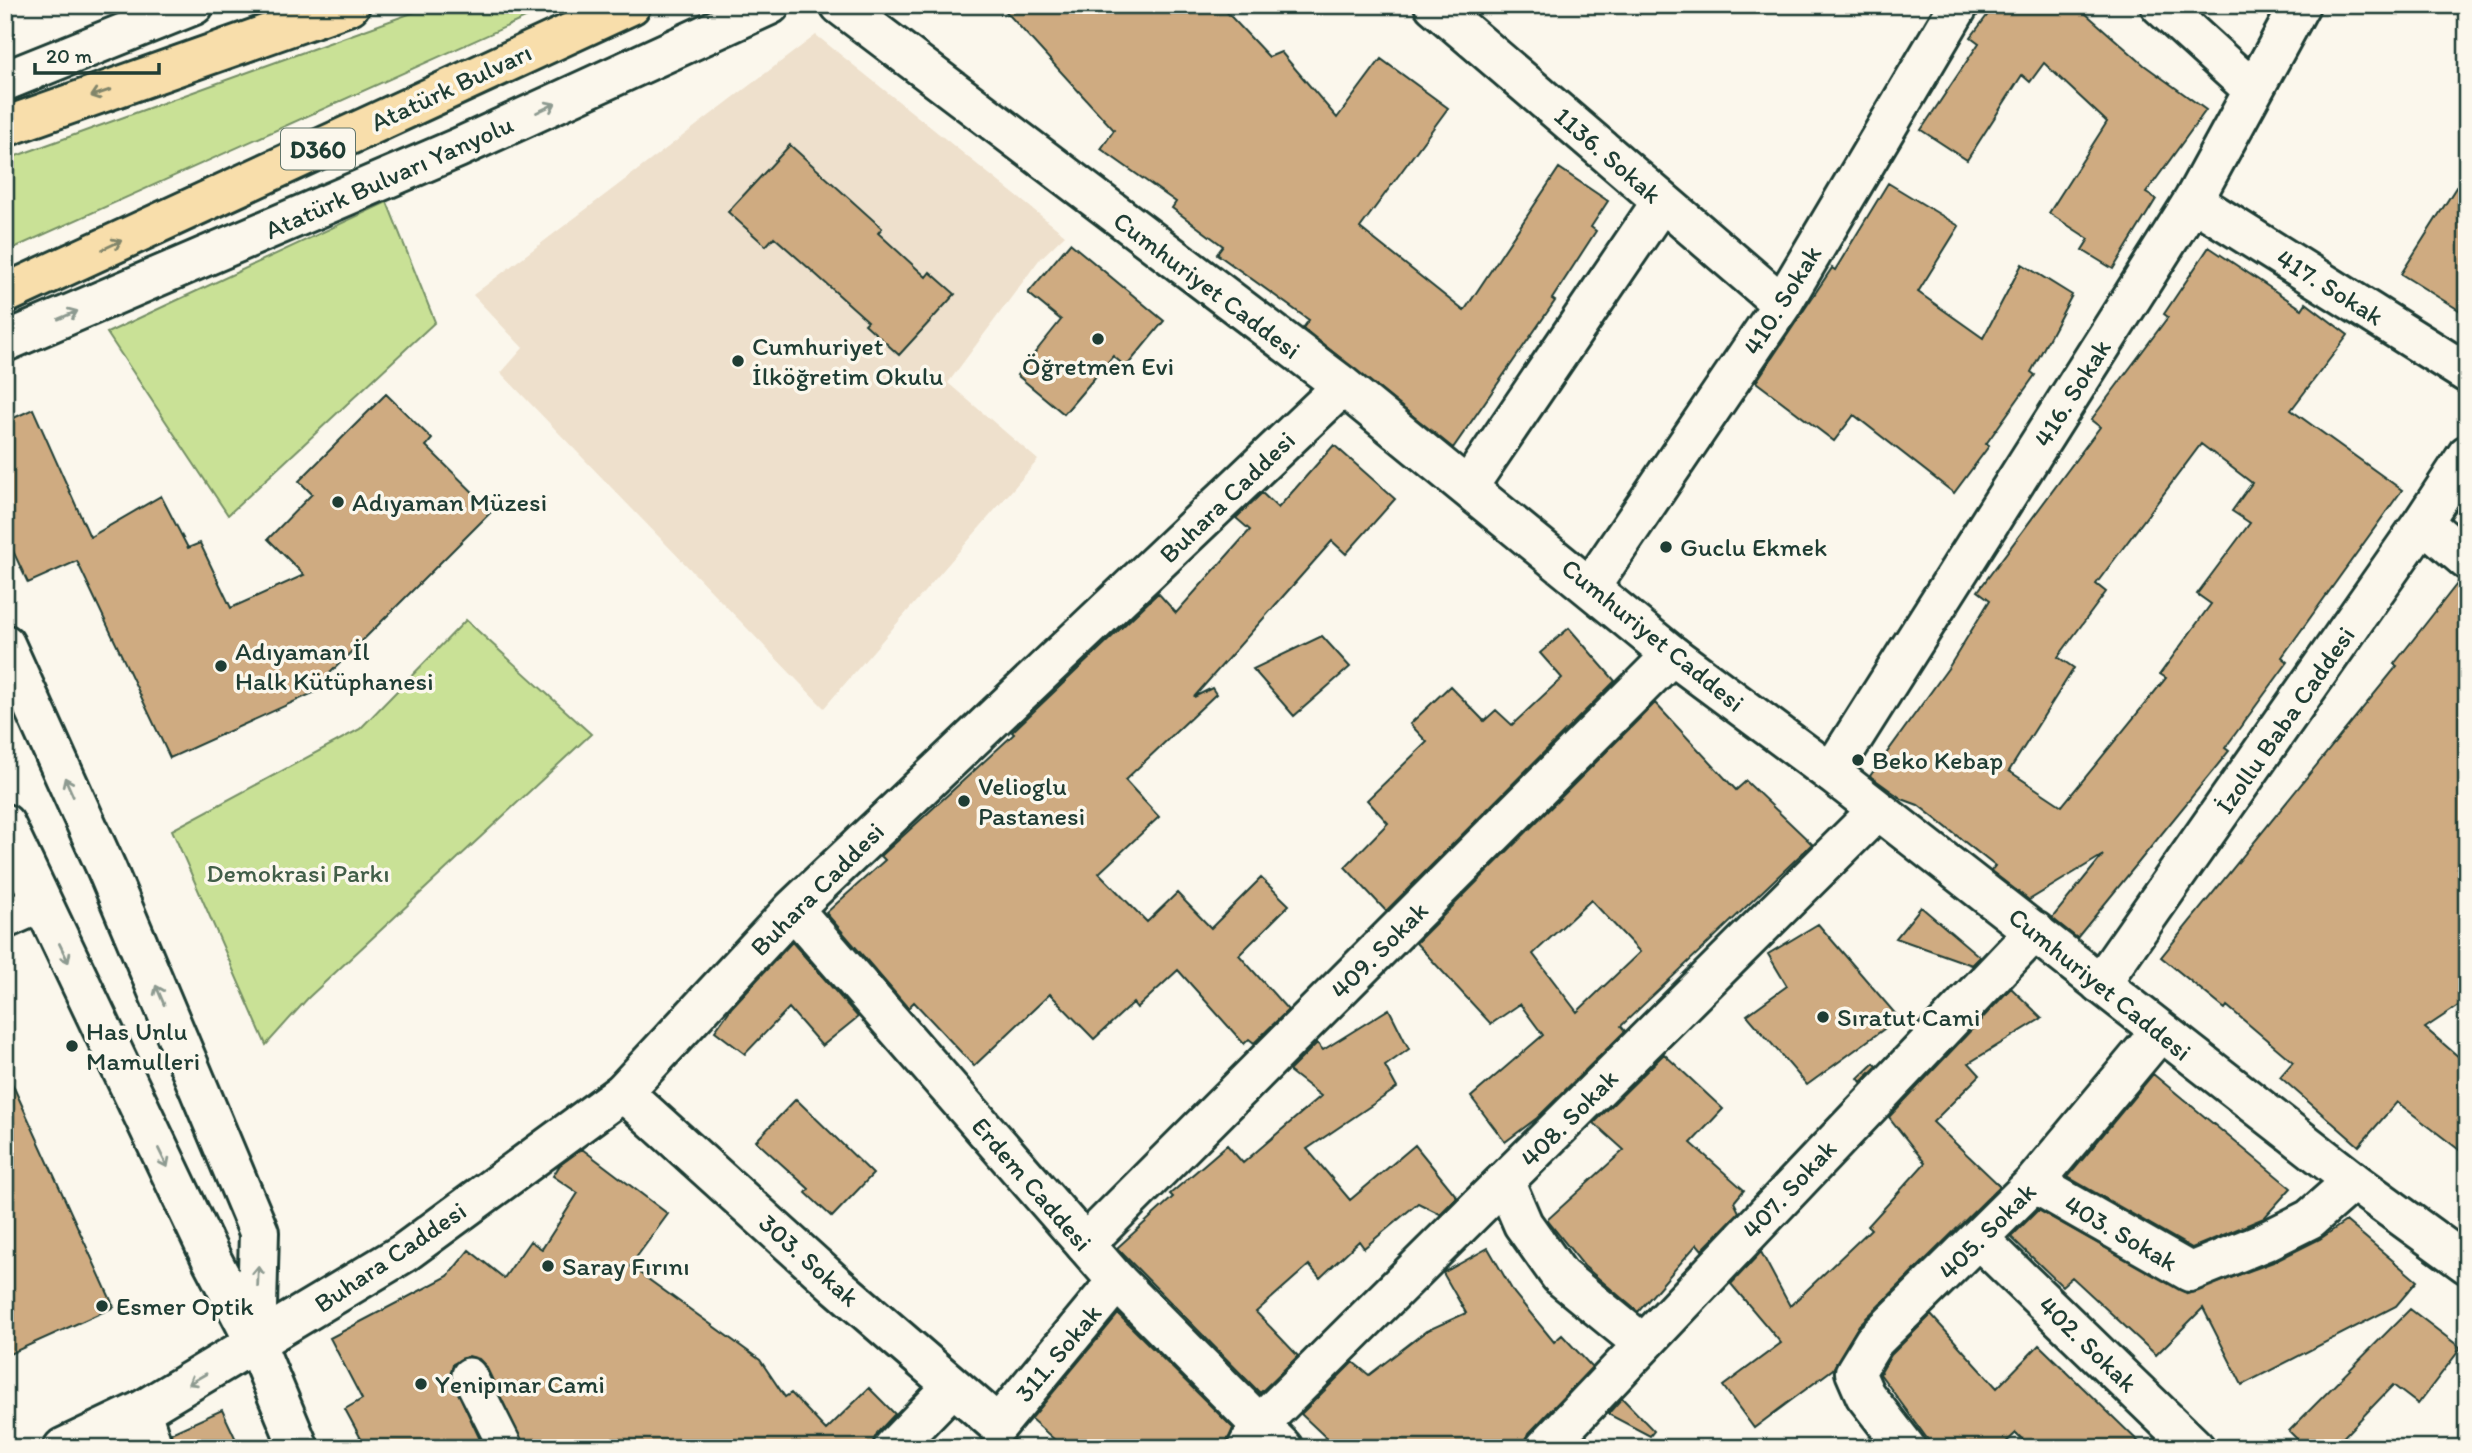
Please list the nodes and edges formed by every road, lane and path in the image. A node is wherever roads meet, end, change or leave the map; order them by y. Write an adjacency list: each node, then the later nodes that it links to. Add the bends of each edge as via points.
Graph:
1 (194, 5): 10 (street)
2 (350, 5): 12 (highway, one-way to 12)
3 (631, 5): 15 (highway, Atatürk Bulvarı / D360, one-way to 3)
4 (770, 5): 17 (street, Atatürk Bulvarı Yanyolu, one-way to 4, via 458,148)
5 (840, 5): 19 (street, Cumhuriyet Caddesi)
6 (1434, 5): 13 (street, 1136. Sokak)
7 (1959, 5): 16 (street, 410. Sokak)
8 (2160, 5): 11 (street)
9 (2300, 5): 11 (street, 416. Sokak)
10 (5, 81)
11 (2253, 90): 14 (street, 416. Sokak)
12 (5, 127)
13 (1662, 201): 16 (street, 1136. Sokak); 21 (street)
14 (2193, 201): 18 (street, 417. Sokak); 27 (street, 416. Sokak)
15 (5, 294)
16 (1782, 304): 24 (street, 410. Sokak)
17 (5, 342)
18 (2467, 373)
19 (1343, 386): 21 (street, Cumhuriyet Caddesi); 31 (street, Buhara Caddesi)
20 (2467, 455): 22 (street, İzollu Baba Caddesi)
21 (1468, 487): 24 (street, Cumhuriyet Caddesi)
22 (2423, 522): 23 (street); 34 (street, İzollu Baba Caddesi)
23 (2467, 560)
24 (1591, 586): 26 (street, Cumhuriyet Caddesi)
25 (5, 644): 45 (street, one-way to 25, via 259,1232 107,870)
26 (1672, 655): 27 (street, Cumhuriyet Caddesi); 41 (street, 409. Sokak)
27 (1831, 773): 28 (street, Cumhuriyet Caddesi)
28 (1877, 811): 33 (street, Cumhuriyet Caddesi); 38 (street, 408. Sokak)
29 (5, 824): 30 (street)
30 (41, 903): 32 (street); 45 (street, one-way to 45)
31 (793, 909): 36 (street, Buhara Caddesi); 41 (street, Erdem Caddesi)
32 (5, 919)
33 (2035, 931): 34 (street, Cumhuriyet Caddesi); 44 (street, 407. Sokak)
34 (2100, 984): 35 (street, Cumhuriyet Caddesi)
35 (2159, 1033): 37 (street, Cumhuriyet Caddesi); 39 (street, 405. Sokak)
36 (623, 1091): 45 (street, Buhara Caddesi, via 404,1252); 47 (street, 303. Sokak)
37 (2353, 1181): 39 (street, 403. Sokak, via 2310,1219 2190,1272); 42 (street, Cumhuriyet Caddesi)
38 (1505, 1182): 44 (street, via 1523,1224 1560,1276); 50 (street, 408. Sokak)
39 (2034, 1184): 40 (street, 405. Sokak)
40 (1980, 1240): 51 (street, 405. Sokak, via 1874,1341 1855,1372); 58 (street, 402. Sokak)
41 (1085, 1244): 43 (street, Erdem Caddesi)
42 (2467, 1264)
43 (1117, 1281): 49 (street, 311. Sokak); 50 (street, Erdem Caddesi)
44 (1643, 1344): 57 (street, 407. Sokak)
45 (256, 1345): 48 (street, Buhara Caddesi, one-way to 48); 54 (street)
46 (468, 1375): 55 (street)
47 (952, 1387): 49 (street, 303. Sokak); 56 (street)
48 (141, 1411): 52 (street, Buhara Caddesi); 53 (street)
49 (998, 1425)
50 (1263, 1440)
51 (1891, 1442)
52 (63, 1448)
53 (153, 1448)
54 (299, 1448)
55 (506, 1448)
56 (893, 1448)
57 (1545, 1448)
58 (2195, 1448)

